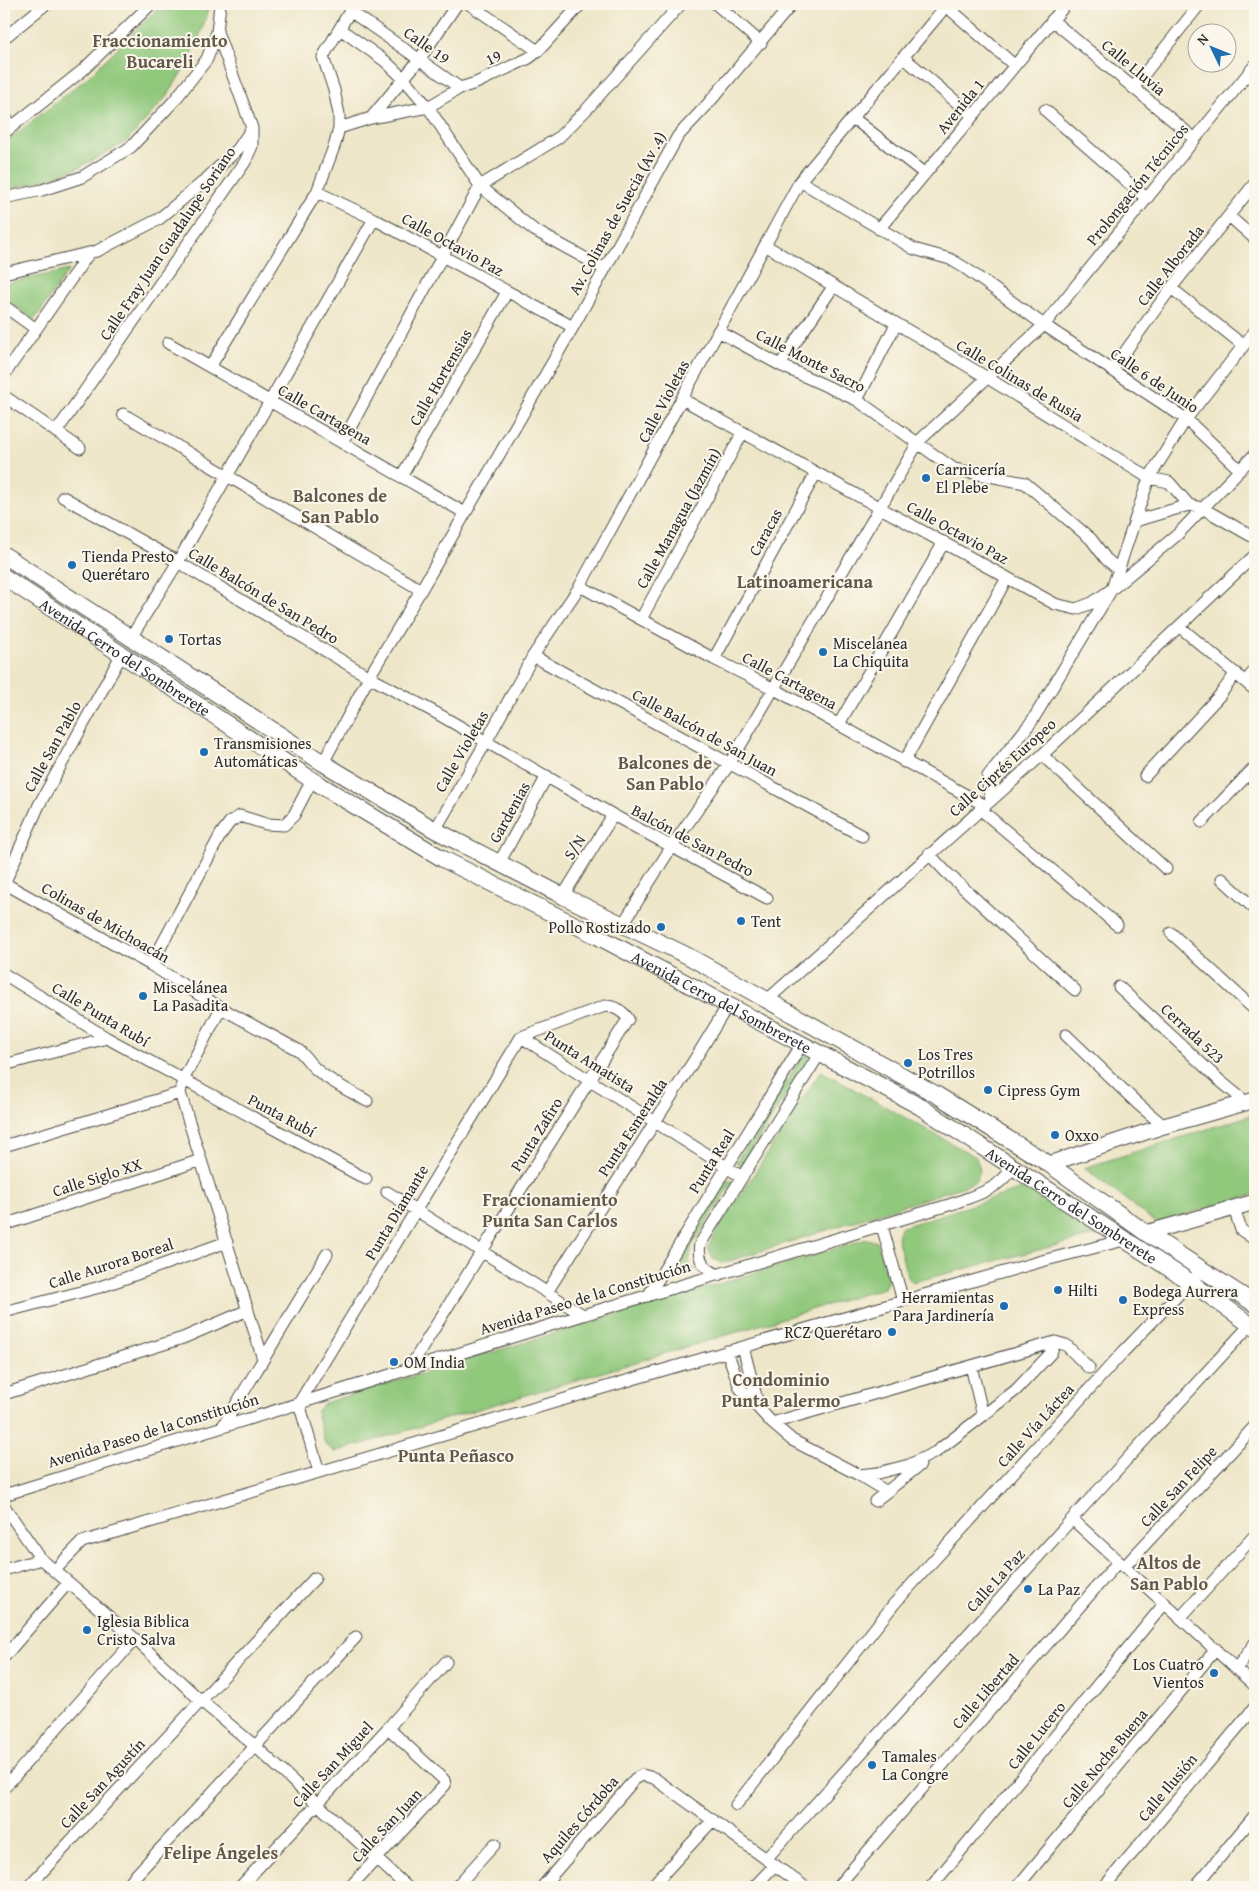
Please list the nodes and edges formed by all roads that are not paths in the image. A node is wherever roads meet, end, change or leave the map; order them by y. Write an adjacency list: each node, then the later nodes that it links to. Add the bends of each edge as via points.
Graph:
1 (46, 4): 17 (street)
2 (151, 4): 37 (street, via 83,70)
3 (220, 4): 16 (street)
4 (457, 4): 22 (street)
5 (469, 4): 20 (street)
6 (581, 4): 20 (street, 19)
7 (681, 4): 42 (street, via 558,138)
8 (716, 4): 18 (street)
9 (792, 4): 18 (street, Av. Colinas de Suecia (Av .4))
10 (1200, 4): 28 (street)
11 (945, 5): 21 (street, Calle Violetas); 25 (street)
12 (1063, 5): 14 (street, Avenida 1)
13 (352, 8): 15 (street); 19 (street, Calle 19)
14 (1052, 20): 25 (street, Avenida 1); 28 (street, Calle Lluvia)
15 (340, 29): 23 (street); 36 (street, via 323,57 334,90)
16 (217, 32): 35 (street, Calle Fray Juan Guadalupe Soriano); 44 (street, via 206,59 174,101 131,147 82,177)
17 (4, 38)
18 (761, 42): 53 (street, Av. Colinas de Suecia (Av .4), via 678,136)
19 (397, 44): 22 (street, Calle 19); 23 (street)
20 (538, 51): 27 (street, 19)
21 (904, 57): 32 (street); 34 (street, Calle Violetas)
22 (419, 60): 26 (street); 27 (street, Calle 19)
23 (384, 61): 26 (street)
24 (1255, 64): 38 (street, Prolongación Técnicos)
25 (1014, 65): 32 (street, Avenida 1)
26 (404, 79): 29 (street); 33 (street)
27 (460, 88): 29 (street, 19)
28 (1133, 88): 38 (street, Calle Lluvia)
29 (428, 108): 33 (street); 42 (street)
30 (1045, 110): 45 (street)
31 (4, 116): 37 (street)
32 (973, 116): 39 (street, Avenida 1)
33 (371, 118): 36 (street)
34 (853, 118): 39 (street); 40 (street, Calle Violetas)
35 (252, 128): 51 (street, via 238,149 159,219); 78 (street, Calle Fray Juan Guadalupe Soriano, via 252,146 245,162)
36 (339, 128): 43 (street)
37 (8, 129)
38 (1195, 138): 45 (street, Prolongación Técnicos)
39 (925, 174): 48 (street, Avenida 1)
40 (800, 181): 48 (street, Calle 6 de Junio); 50 (street, Calle Violetas)
41 (1255, 182): 46 (street, Calle Alborada)
42 (480, 186): 52 (street); 53 (street, via 534,230)
43 (317, 192): 47 (street, Calle Octavio Paz); 68 (street)
44 (4, 198)
45 (1146, 198): 60 (street, Prolongación Técnicos)
46 (1229, 216): 49 (street); 56 (street, Calle Alborada)
47 (374, 219): 52 (street, Calle Octavio Paz); 75 (street)
48 (879, 229): 60 (street, Calle 6 de Junio, via 914,249 950,259)
49 (1255, 239)
50 (765, 246): 55 (street, Calle Colinas de Rusia); 63 (street, Calle Violetas)
51 (89, 253): 54 (street); 62 (street)
52 (442, 257): 57 (street, Calle Octavio Paz); 80 (street)
53 (605, 269): 61 (street, Av. Colinas de Suecia (Av .4))
54 (4, 273)
55 (833, 287): 59 (street, Calle Colinas de Rusia); 67 (street)
56 (1171, 288): 66 (street); 69 (street, Calle Alborada)
57 (507, 292): 61 (street, Calle Octavio Paz); 87 (street, Calle Hortensias)
58 (4, 306): 62 (street)
59 (896, 324): 71 (street, Calle Colinas de Rusia); 74 (street)
60 (1044, 324): 69 (street, Calle 6 de Junio); 71 (street, Prolongación Técnicos)
61 (572, 327): 93 (street, Av. Colinas de Suecia (Av .4))
62 (36, 329): 70 (street)
63 (718, 331): 67 (street, Calle Monte Sacro); 73 (street, Calle Violetas)
64 (1255, 331): 66 (street)
65 (168, 343): 68 (street, Calle Cartagena)
66 (1243, 345): 77 (street)
67 (780, 366): 74 (street, Calle Monte Sacro)
68 (210, 367): 75 (street, Calle Cartagena)
69 (1112, 370): 77 (street, Calle 6 de Junio)
70 (4, 375)
71 (987, 378): 81 (street, Prolongación Técnicos); 88 (street, Calle Colinas de Rusia)
72 (4, 396): 78 (street)
73 (682, 399): 79 (street, Calle Octavio Paz); 103 (street, Calle Violetas)
74 (857, 400): 81 (street, Calle Monte Sacro)
75 (270, 401): 80 (street, Calle Cartagena); 86 (street)
76 (123, 414): 86 (street)
77 (1186, 419): 84 (street, Calle 6 de Junio); 88 (street)
78 (56, 432): 82 (street)
79 (743, 432): 85 (street, Calle Octavio Paz); 106 (street, Calle Managua (Jazmín))
80 (342, 443): 87 (street, Calle Cartagena)
81 (918, 443): 91 (street, Prolongación Técnicos); 100 (street, Calle Monte Sacro, via 954,469 1025,483 1091,538)
82 (80, 448)
83 (1255, 454): 84 (street, Calle Octavio Paz)
84 (1240, 470): 92 (street, Calle Octavio Paz)
85 (816, 473): 91 (street, Calle Octavio Paz); 111 (street, Caracas)
86 (227, 474): 99 (street); 105 (street)
87 (402, 477): 93 (street, Calle Cartagena)
88 (1149, 478): 90 (street, Calle Colinas de Rusia, via 1169,482); 94 (street)
89 (62, 497): 99 (street, Calle Balcón de San Pedro)
90 (1189, 505): 92 (street); 94 (street)
91 (880, 507): 96 (street, Calle Octavio Paz); 116 (street, Prolongación Técnicos)
92 (1202, 508): 95 (street); 104 (street, Calle Octavio Paz, via 1177,534)
93 (465, 513): 105 (street, Av. Colinas de Suecia (Av .4))
94 (1135, 521): 100 (street)
95 (1255, 538)
96 (944, 542): 102 (street, Calle Octavio Paz); 118 (street)
97 (4, 555): 108 (main road, Avenida Cerro del Sombrerete)
98 (1255, 555): 107 (street, Calle Ciprés Europeo)
99 (178, 562): 108 (street); 114 (street, Calle Balcón de San Pedro)
100 (1118, 569): 104 (street)
101 (4, 577): 109 (main road, Avenida Cerro del Sombrerete)
102 (1008, 578): 104 (street, Calle Octavio Paz, via 1055,604 1076,610); 121 (street)
103 (580, 586): 106 (street, Calle Cartagena); 110 (street, Calle Violetas)
104 (1112, 589): 128 (street, via 1032,721 988,776)
105 (421, 590): 114 (street, Av. Colinas de Suecia (Av .4))
106 (641, 619): 111 (street, Calle Cartagena)
107 (1180, 627): 113 (street); 120 (street, Calle Ciprés Europeo)
108 (130, 639): 122 (main road, Avenida Cerro del Sombrerete)
109 (122, 654): 127 (main road, Avenida Cerro del Sombrerete); 139 (street, Calle San Pablo, via 39,805)
110 (533, 656): 119 (street, Calle Violetas); 123 (street, Calle Balcón de San Juan)
111 (714, 659): 116 (street, Calle Cartagena)
112 (1255, 670): 115 (street)
113 (1236, 673): 115 (street); 126 (street)
114 (369, 677): 119 (street, Balcón de San Pedro); 122 (street, Av. Colinas de Suecia (Av .4))
115 (1246, 681): 117 (street)
116 (774, 689): 118 (street, Calle Cartagena); 123 (street, Prolongación Técnicos)
117 (1255, 690)
118 (839, 724): 121 (street, Calle Cartagena)
119 (486, 742): 125 (street, Balcón de San Pedro); 131 (street, Calle Violetas)
120 (1042, 754): 128 (street, Calle Ciprés Europeo); 136 (street)
121 (904, 762): 128 (street, Calle Cartagena)
122 (323, 763): 131 (main road, Avenida Cerro del Sombrerete)
123 (730, 763): 132 (street, Calle Balcón de San Juan); 133 (street, Prolongación Técnicos)
124 (1255, 767): 130 (street)
125 (547, 776): 129 (street, Balcón de San Pedro); 135 (street, Gardenias)
126 (1145, 776)
127 (312, 780): 142 (main road, Avenida Cerro del Sombrerete, via 443,859); 147 (street, via 294,815 284,825 266,824 240,816 230,822)
128 (985, 805): 134 (street, Calle Ciprés Europeo); 145 (street, Calle Cartagena)
129 (613, 815): 133 (street, Balcón de San Pedro); 140 (street, S/N)
130 (1202, 822)
131 (435, 830): 135 (main road, Avenida Cerro del Sombrerete)
132 (862, 836)
133 (672, 846): 141 (street, Balcón de San Pedro); 144 (street, Prolongación Técnicos)
134 (929, 854): 150 (street); 151 (street, Calle Ciprés Europeo)
135 (498, 863): 137 (main road, Avenida Cerro del Sombrerete)
136 (1166, 869)
137 (531, 879): 140 (main road, Avenida Cerro del Sombrerete); 142 (street)
138 (1222, 879): 143 (street)
139 (4, 883): 147 (street, Colinas de Michoacán)
140 (563, 896): 144 (main road, Avenida Cerro del Sombrerete)
141 (767, 898)
142 (522, 899): 152 (main road, Avenida Cerro del Sombrerete)
143 (1255, 909)
144 (623, 924): 151 (main road, Avenida Cerro del Sombrerete)
145 (1117, 925)
146 (1172, 932): 154 (street)
147 (150, 965): 153 (street, Colinas de Michoacán)
148 (4, 974): 157 (street, Calle Punta Rubí)
149 (1119, 986): 165 (street, Cerrada 523, via 1219,1080)
150 (1075, 990)
151 (767, 1000): 170 (main road, Avenida Cerro del Sombrerete, via 937,1095)
152 (728, 1005): 158 (main road, Avenida Cerro del Sombrerete); 166 (street, Punta Esmeralda)
153 (221, 1008): 161 (street); 164 (street, Colinas de Michoacán, via 298,1050 328,1078)
154 (1255, 1010)
155 (1066, 1035): 167 (street)
156 (521, 1037): 162 (street, Punta Amatista); 162 (street, Punta Zafiro, via 605,1006 624,1013 628,1020); 178 (street, Punta Diamante)
157 (107, 1038): 160 (street); 161 (street, Calle Punta Rubí)
158 (802, 1044): 159 (main road, Avenida Cerro del Sombrerete); 171 (street, Punta Real)
159 (820, 1053): 172 (main road, Avenida Cerro del Sombrerete, via 919,1106); 173 (street)
160 (4, 1065)
161 (182, 1080): 163 (street); 174 (street, Punta Rubí)
162 (590, 1080): 166 (street, Punta Amatista); 185 (street, Punta Zafiro)
163 (180, 1093): 168 (street); 169 (street)
164 (368, 1101)
165 (1251, 1102): 167 (street)
166 (655, 1122): 171 (street, Punta Amatista); 190 (street, Punta Esmeralda)
167 (1164, 1126): 170 (street)
168 (4, 1146)
169 (201, 1160): 179 (street, Calle Siglo XX); 184 (street)
170 (1049, 1164): 181 (main road, Avenida Cerro del Sombrerete)
171 (725, 1167): 173 (street, Punta Amatista); 191 (street, Punta Real)
172 (1013, 1167): 180 (street, Avenida Paseo de la Constitución, via 995,1188); 183 (main road, Avenida Cerro del Sombrerete)
173 (742, 1177): 188 (street, via 700,1244 700,1261)
174 (366, 1179)
175 (387, 1192): 178 (street)
176 (1255, 1202): 177 (street)
177 (1234, 1208): 181 (street); 182 (street, via 1241,1230)
178 (416, 1210): 185 (street); 206 (street, Punta Diamante)
179 (4, 1224)
180 (882, 1226): 188 (street, Avenida Paseo de la Constitución); 192 (street)
181 (1146, 1233): 187 (main road, Avenida Cerro del Sombrerete)
182 (1254, 1239)
183 (1124, 1240): 189 (main road, Avenida Cerro del Sombrerete); 192 (street)
184 (227, 1242): 194 (street); 195 (street, Calle Aurora Boreal, via 100,1287)
185 (482, 1251): 190 (street); 204 (street, Punta Zafiro)
186 (327, 1254): 201 (street)
187 (1203, 1269): 189 (street, Calle Vía Láctea); 193 (main road, Avenida Cerro del Sombrerete)
188 (718, 1276): 191 (street, Avenida Paseo de la Constitución)
189 (1190, 1282): 197 (main road, Avenida Cerro del Sombrerete); 243 (street, Calle Vía Láctea, via 894,1604)
190 (547, 1292): 196 (street)
191 (648, 1296): 196 (street, Avenida Paseo de la Constitución)
192 (903, 1301): 199 (street)
193 (1255, 1304)
194 (248, 1310): 201 (street); 205 (street, via 183,1338)
195 (4, 1312)
196 (584, 1315): 204 (street, Avenida Paseo de la Constitución)
197 (1253, 1327): 219 (street, Calle La Paz)
198 (1055, 1342): 202 (street); 203 (street, via 1066,1345); 208 (street, via 1051,1353 1016,1390)
199 (743, 1347): 200 (street); 207 (street)
200 (727, 1351): 207 (street, via 740,1388); 213 (street)
201 (263, 1360): 210 (street)
202 (972, 1366): 208 (street); 209 (street)
203 (1089, 1368)
204 (409, 1369): 206 (street, Avenida Paseo de la Constitución)
205 (4, 1394)
206 (299, 1403): 210 (street, Avenida Paseo de la Constitución); 213 (street)
207 (760, 1412): 209 (street)
208 (983, 1416): 212 (street)
209 (772, 1423): 214 (street, via 792,1440)
210 (223, 1426): 216 (street, Avenida Paseo de la Constitución)
211 (1255, 1426): 222 (street, Calle San Felipe)
212 (936, 1452): 214 (street, via 909,1465); 215 (street)
213 (319, 1472): 224 (street, via 82,1542)
214 (860, 1475): 215 (street)
215 (887, 1492): 217 (street)
216 (4, 1495)
217 (875, 1501)
218 (4, 1506): 221 (street)
219 (1072, 1519): 222 (street); 248 (street, Calle La Paz)
220 (1255, 1536): 228 (street)
221 (41, 1560): 223 (street); 224 (street)
222 (1121, 1565): 227 (street); 259 (street, Calle Libertad)
223 (4, 1570)
224 (54, 1570): 226 (street)
225 (315, 1578): 237 (street, Calle San Agustín)
226 (68, 1583): 230 (street); 233 (street)
227 (1165, 1603): 228 (street); 260 (street, Calle Lucero)
228 (1181, 1617): 232 (street)
229 (356, 1637): 240 (street)
230 (135, 1639): 237 (street); 241 (street)
231 (1255, 1643): 235 (street)
232 (1216, 1649): 235 (street); 261 (street, Calle Noche Buena)
233 (4, 1657)
234 (446, 1662): 239 (street, Calle San Miguel)
235 (1236, 1669): 236 (street)
236 (1255, 1686)
237 (200, 1700): 240 (street); 249 (street, Calle San Agustín)
238 (1255, 1707): 262 (street, Calle Ilusión)
239 (388, 1728): 242 (street, Calle San Miguel); 247 (street, Calle San Juan, via 444,1780 445,1785)
240 (255, 1746): 242 (street); 250 (street)
241 (4, 1788)
242 (316, 1804): 247 (street); 251 (street, Calle San Miguel)
243 (736, 1806)
244 (1255, 1815): 263 (street)
245 (713, 1820): 248 (street); 255 (street, Aquiles Córdoba, via 654,1778 642,1775 635,1779); 256 (street)
246 (495, 1844): 254 (street)
247 (376, 1859): 252 (street, Calle San Juan); 253 (street)
248 (771, 1862): 257 (street, Calle La Paz); 258 (street)
249 (28, 1887)
250 (125, 1887)
251 (240, 1887)
252 (350, 1887)
253 (407, 1887)
254 (456, 1887)
255 (542, 1887)
256 (651, 1887)
257 (754, 1887)
258 (805, 1887)
259 (837, 1887)
260 (931, 1887)
261 (1017, 1887)
262 (1104, 1887)
263 (1194, 1887)

